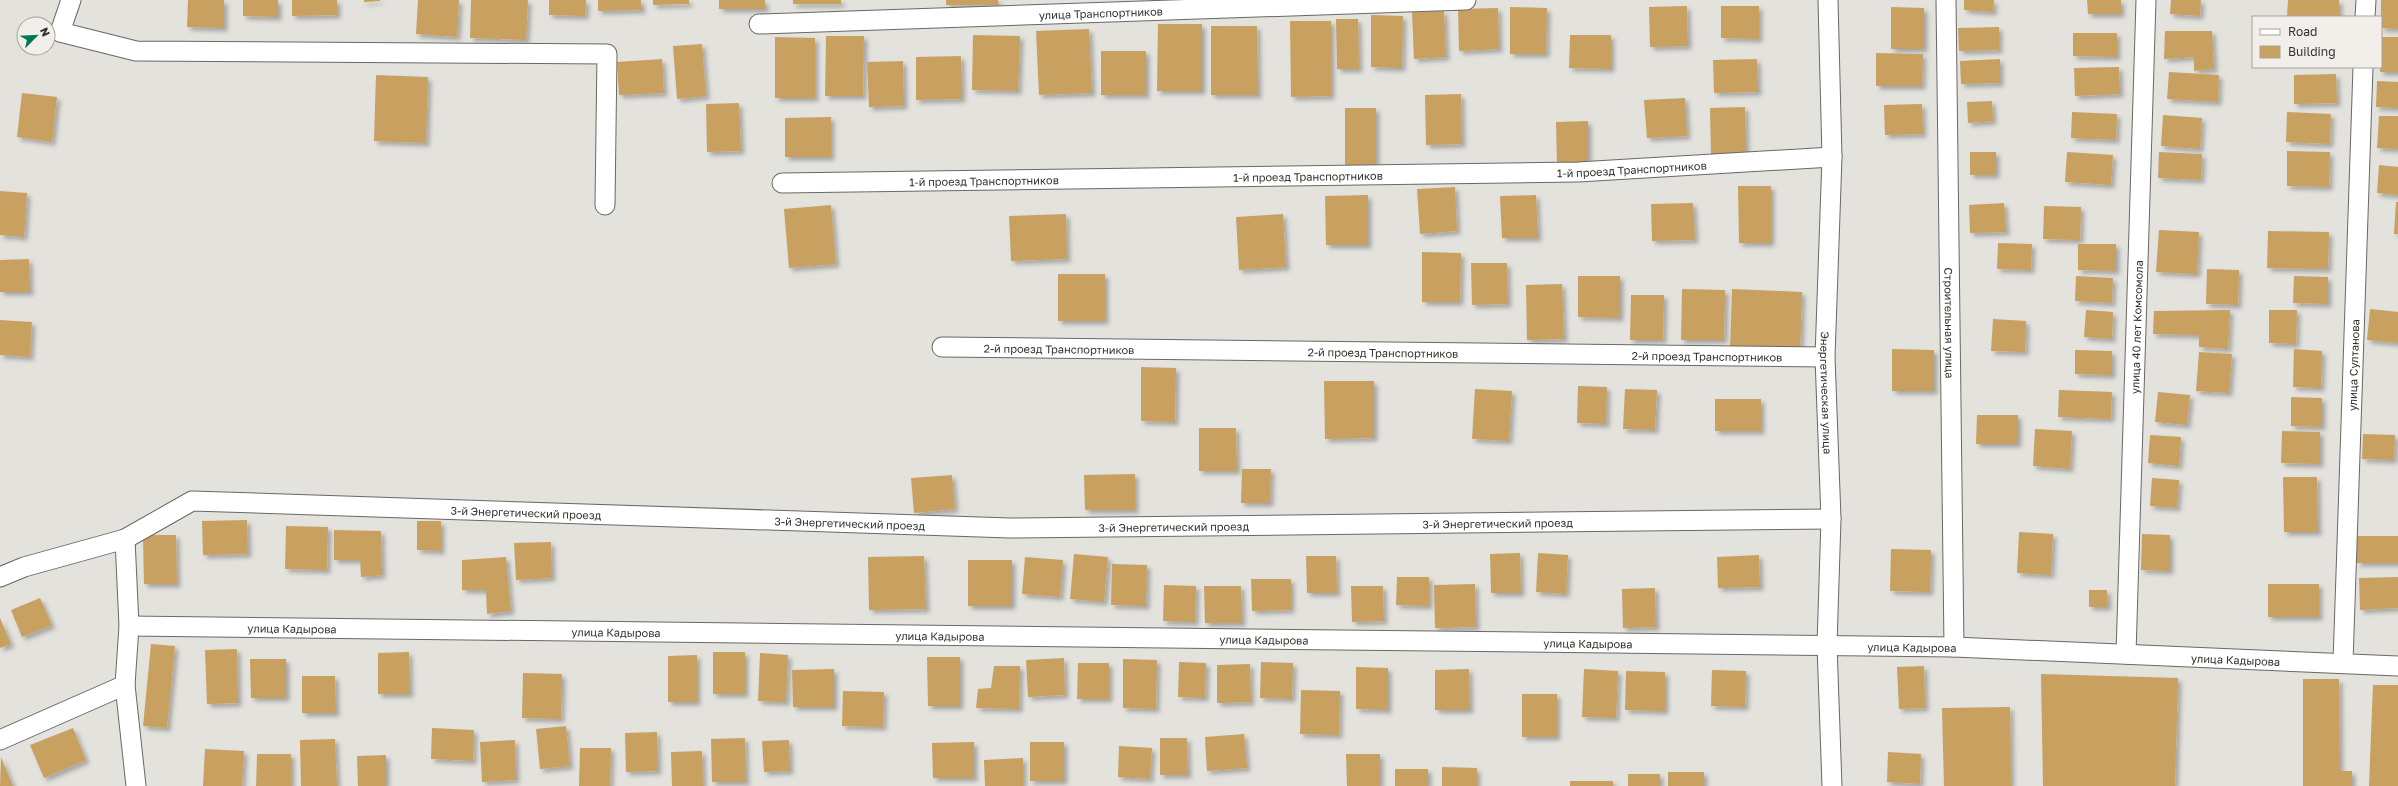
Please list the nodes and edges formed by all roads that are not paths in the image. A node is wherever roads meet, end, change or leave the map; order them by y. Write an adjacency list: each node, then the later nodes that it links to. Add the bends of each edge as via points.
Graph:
1 (71, 0): 12 (street, via 60,32 136,51 607,54)
2 (1466, 0): 8 (street, улица Транспортников)
3 (1828, 0): 10 (street, Энергетическая улица)
4 (1946, 0): 20 (street, Строительная улица)
5 (2146, 0): 21 (street, улица 40 лет Комсомола)
6 (2366, 0): 7 (street)
7 (2365, 16)
8 (759, 24)
9 (2363, 68): 22 (street, улица Султанова)
10 (1832, 157): 11 (street, 1-й проезд Транспортников, via 1578,172); 14 (street, Энергетическая улица)
11 (782, 183)
12 (604, 205)
13 (942, 347): 14 (street, 2-й проезд Транспортников)
14 (1825, 357): 15 (street, Энергетическая улица)
15 (1831, 519): 16 (street, 3-й Энергетический проезд, via 1010,528 192,501); 19 (street, Энергетическая улица)
16 (125, 539): 17 (street, 3-й Энергетический проезд, via 24,567); 18 (street)
17 (0, 577)
18 (129, 626): 19 (street, улица Кадырова); 24 (street)
19 (1827, 645): 20 (street, улица Кадырова); 27 (street, Энергетическая улица)
20 (1954, 647): 21 (street, улица Кадырова)
21 (2126, 654): 22 (street, улица Кадырова)
22 (2343, 663): 23 (street, улица Кадырова)
23 (2398, 666)
24 (125, 685): 25 (street); 26 (street)
25 (0, 740)
26 (136, 786)
27 (1832, 786)

